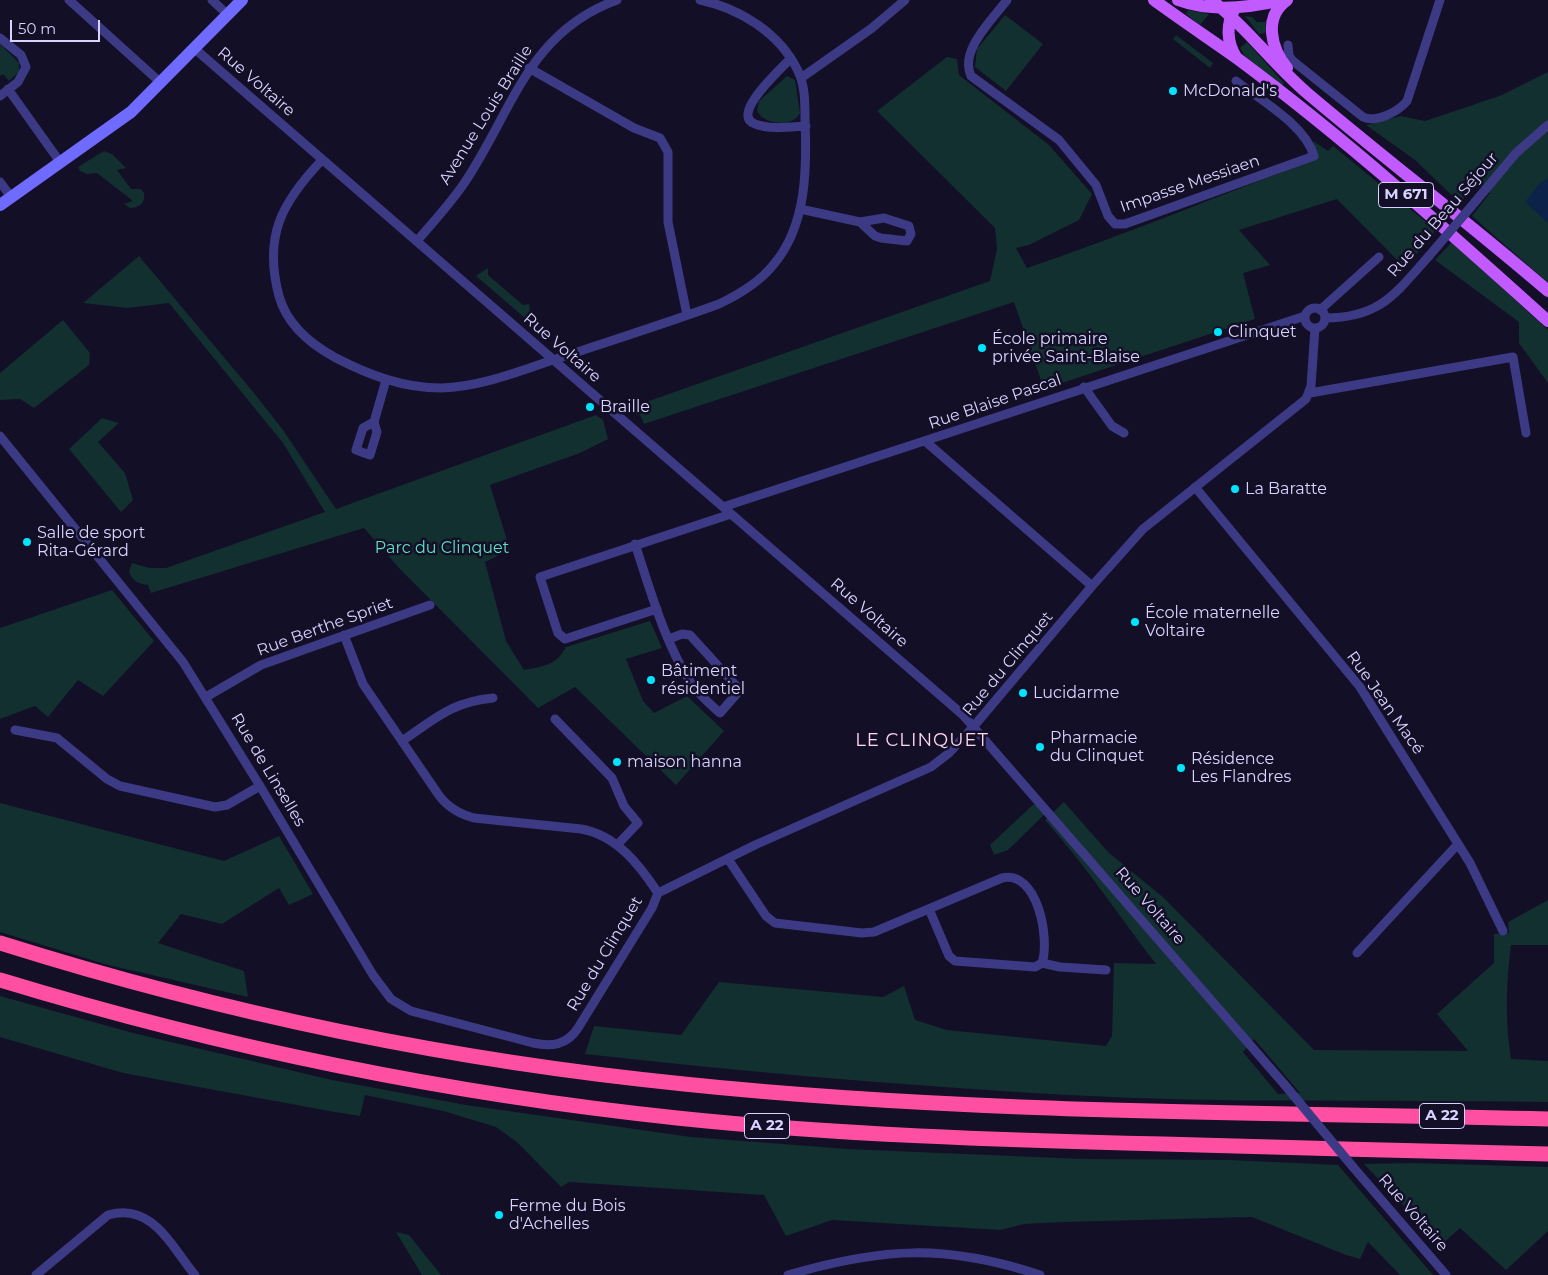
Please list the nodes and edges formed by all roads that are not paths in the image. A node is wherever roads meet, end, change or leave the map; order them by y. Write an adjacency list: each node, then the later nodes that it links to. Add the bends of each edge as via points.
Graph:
1 (69, 0): 24 (street)
2 (212, 0): 15 (street)
3 (242, 0): 15 (main road)
4 (616, 0): 21 (street, Avenue Louis Braille, via 568,26 544,48)
5 (700, 0): 19 (street, via 747,18)
6 (905, 0): 22 (street, via 872,28)
7 (1007, 0): 23 (street, Impasse Messiaen, via 969,53 967,66 971,76 1059,140 1096,185 1108,216 1115,224 1125,224 1314,156 1300,131)
8 (1154, 0): 20 (main road, M 671)
9 (1178, 0): 13 (main road)
10 (1282, 0): 14 (main road)
11 (1287, 0): 26 (main road, M 671, via 1277,10 1272,37 1281,60)
12 (1440, 0): 17 (street, via 1409,98 1398,109 1371,120 1293,62 1288,56)
13 (1216, 4): 14 (main road)
14 (1238, 7): 20 (main road, via 1229,36); 26 (main road, M 671, via 1273,62)
15 (228, 15): 18 (main road)
16 (0, 38): 25 (street, via 21,55 26,68 18,82)
17 (1288, 45)
18 (195, 49): 24 (main road); 30 (street, Rue Voltaire)
19 (791, 58): 22 (street); 29 (street, via 750,103 748,118 758,125)
20 (1237, 58): 43 (main road, M 671, via 1436,220)
21 (529, 68): 37 (street, Avenue Louis Braille, via 466,181); 41 (street, via 634,128 660,138 667,147 667,210)
22 (801, 78): 29 (street)
23 (1236, 81)
24 (161, 83): 31 (main road, via 119,122)
25 (8, 89): 27 (street); 31 (street)
26 (1307, 93): 39 (main road, M 671)
27 (0, 96)
28 (1548, 125): 40 (street, Rue du Beau Séjour, bridge, via 1516,153 1396,293 1358,316)
29 (806, 126): 35 (street)
30 (322, 160): 37 (street, Rue Voltaire); 46 (street, via 295,188 278,225 274,268 281,305 292,323 315,345 360,370)
31 (60, 162): 33 (main road)
32 (0, 182): 33 (street)
33 (11, 197): 34 (main road)
34 (0, 205)
35 (800, 208): 36 (street); 41 (street, via 783,251 765,274 738,295)
36 (860, 222): 36 (street, via 874,236 881,238 907,241 911,234 909,226 884,218)
37 (416, 241): 45 (street, Rue Voltaire)
38 (1379, 257): 40 (street)
39 (1548, 291)
40 (1323, 314): 42 (street, via 1311,309); 44 (street, via 1322,326)
41 (686, 315): 45 (street)
42 (1305, 316): 44 (street, via 1306,324); 47 (street, Rue Blaise Pascal)
43 (1548, 320)
44 (1315, 328): 48 (street)
45 (553, 360): 46 (street, via 463,386 423,387); 55 (street, Rue Voltaire)
46 (386, 380): 49 (street)
47 (1084, 387): 50 (street, via 1112,426); 53 (street, Rue Blaise Pascal)
48 (1310, 393): 51 (street, via 1513,356); 54 (street, Rue du Clinquet, via 1303,402)
49 (374, 422)
50 (1124, 433)
51 (1526, 433)
52 (0, 436): 63 (street, Rue de Linselles, via 164,636)
53 (925, 441): 55 (street, Rue Blaise Pascal); 58 (street)
54 (1195, 487): 58 (street, Rue du Clinquet, via 1143,529); 71 (street, Rue Jean Macé, via 1360,687)
55 (723, 507): 56 (street, Rue Voltaire)
56 (731, 514): 57 (street); 66 (street, Rue Voltaire)
57 (635, 544): 60 (street); 60 (street, via 540,577 558,633 562,638 570,639)
58 (1092, 586): 66 (street, Rue du Clinquet)
59 (430, 605): 61 (street, Rue Berthe Spriet)
60 (657, 609): 62 (street)
61 (344, 635): 63 (street, Rue Berthe Spriet, via 261,665); 68 (street, via 362,684)
62 (670, 639): 62 (street, via 692,683 720,713 740,690 694,638 682,634)
63 (206, 697): 69 (street, Rue de Linselles)
64 (493, 698): 68 (street, via 457,705)
65 (555, 719): 70 (street, via 612,778 624,806 638,823)
66 (974, 726): 72 (street, Rue du Clinquet, via 950,753 931,767); 88 (street, Rue Voltaire, bridge)
67 (15, 730): 69 (street, via 57,738 107,779 126,788 215,807 227,805)
68 (402, 741): 70 (street, via 442,800 461,814 590,831)
69 (260, 786): 81 (street, Rue de Linselles, via 373,976 391,999 418,1014)
70 (618, 844): 73 (street)
71 (1458, 844): 75 (street, Rue Jean Macé); 77 (street)
72 (728, 860): 73 (street, Rue du Clinquet); 74 (street, via 766,916 781,924 867,933)
73 (658, 893): 81 (street, Rue du Clinquet, via 652,908 573,1036 564,1043)
74 (929, 909): 78 (street, via 949,956 955,961 1035,967); 78 (street, via 1002,878 1016,879 1032,895 1042,916 1046,940)
75 (1503, 931)
76 (0, 944): 82 (highway, A 22, via 152,987 332,1030 503,1061 659,1082 960,1103)
77 (1357, 952)
78 (1042, 963): 79 (street)
79 (1106, 970)
80 (0, 980): 83 (highway, A 22, via 176,1029 339,1066 451,1087 634,1113 769,1126 978,1139)
81 (551, 1045)
82 (1548, 1119)
83 (1548, 1154)
84 (36, 1275): 85 (street, via 108,1215 121,1211 151,1220)
85 (195, 1275)
86 (788, 1275): 87 (street, via 861,1257 925,1252 979,1258)
87 (1040, 1275)
88 (1446, 1275)

